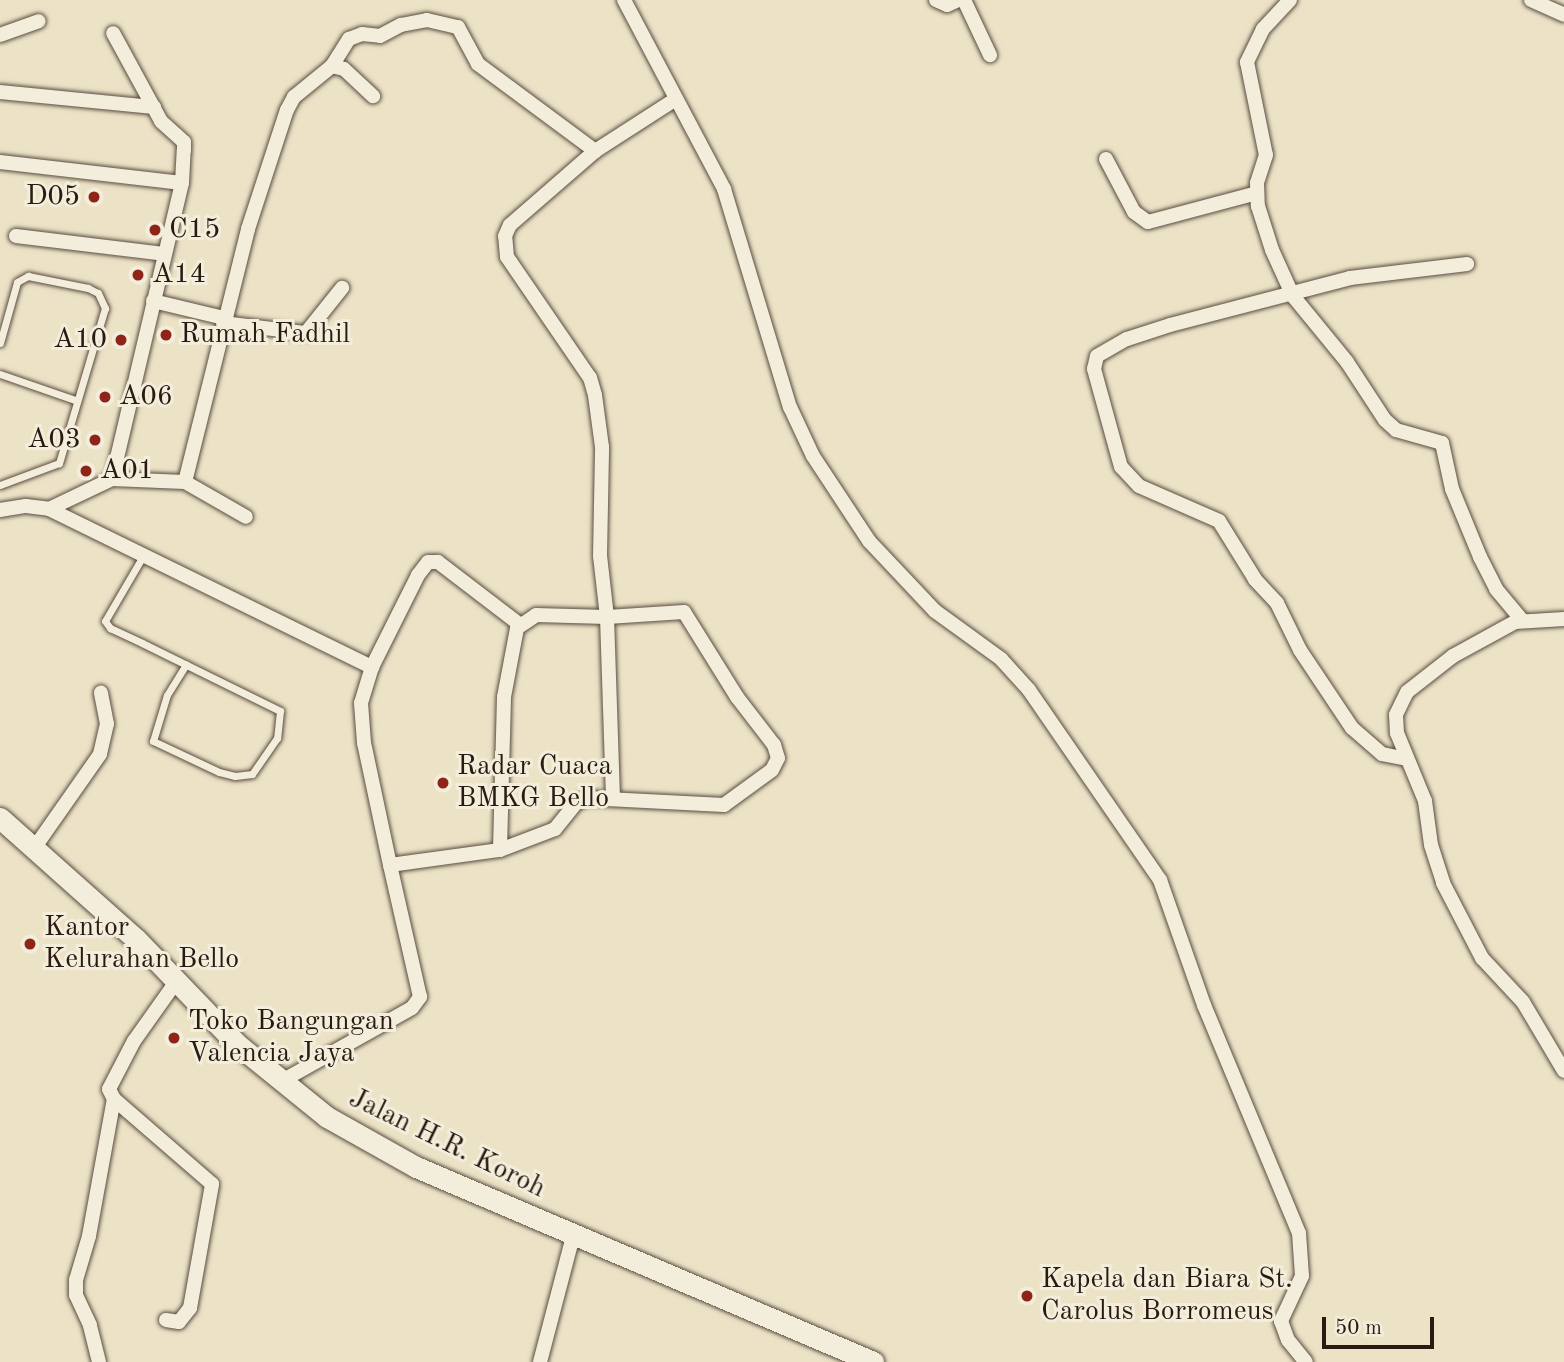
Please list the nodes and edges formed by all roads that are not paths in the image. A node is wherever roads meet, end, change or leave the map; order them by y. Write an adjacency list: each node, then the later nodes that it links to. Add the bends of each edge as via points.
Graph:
1 (624, 0): 15 (street)
2 (936, 0): 3 (street, via 947,5)
3 (958, 0)
4 (964, 0): 11 (street)
5 (1290, 0): 21 (street, via 1263,29 1247,62 1266,155)
6 (1531, 0): 7 (street)
7 (1564, 15)
8 (39, 21): 10 (street)
9 (113, 33): 16 (street)
10 (0, 35)
11 (990, 55)
12 (332, 66): 14 (street, via 344,69); 17 (street, via 339,49 362,34 380,36 427,20 446,23 462,32 478,64); 28 (street, via 293,97 266,171)
13 (0, 92): 16 (street)
14 (373, 96)
15 (674, 100): 17 (street); 61 (street, via 724,189 790,407 841,500 869,541 935,611 1019,677 1160,880 1204,1005 1299,1233 1302,1276 1281,1321 1288,1340)
16 (154, 107): 20 (street, via 169,131 184,142)
17 (595, 151): 39 (street, via 510,225 503,245 541,312 590,378 595,394 602,447 600,556)
18 (1106, 159): 21 (street, via 1133,212 1148,222)
19 (0, 162): 20 (street)
20 (182, 183): 23 (street)
21 (1257, 192): 26 (street, via 1272,250)
22 (16, 236): 23 (street)
23 (164, 254): 27 (street)
24 (1467, 264): 26 (street, via 1350,278)
25 (342, 288): 28 (street, via 306,333)
26 (1293, 296): 41 (street, via 1390,426 1442,443 1452,489 1480,557 1496,589); 46 (street, via 1170,325 1127,339 1097,356 1094,369 1106,427 1121,467 1139,486 1219,521 1255,579 1277,603 1300,650 1352,727 1382,754)
27 (153, 302): 28 (street); 32 (street)
28 (223, 321): 33 (street)
29 (0, 343): 31 (lane, via 18,282 29,276 98,293 105,308)
30 (0, 374): 31 (lane)
31 (75, 400): 34 (lane, via 59,463)
32 (112, 480): 33 (street); 35 (street)
33 (185, 482): 37 (street)
34 (0, 485)
35 (49, 509): 36 (street); 38 (street)
36 (0, 510)
37 (246, 517)
38 (143, 556): 43 (lane, via 105,621 110,628); 44 (street)
39 (607, 617): 42 (street, via 536,615); 47 (street); 47 (street, via 687,613 737,697 774,745 778,758 752,788 720,806)
40 (1564, 619): 41 (street)
41 (1522, 620): 46 (street, via 1453,656 1407,692 1396,715)
42 (519, 624): 44 (street, via 438,562 428,562); 50 (street, via 504,697)
43 (186, 665): 43 (lane, via 280,711 277,738 252,774 219,772 153,741 167,695)
44 (372, 667): 51 (street, via 360,716)
45 (101, 694): 49 (street, via 107,724 100,754)
46 (1407, 759): 53 (street, via 1425,801 1434,860 1472,942 1523,1002)
47 (613, 799): 50 (street, via 580,800 565,820 543,835)
48 (0, 818): 49 (main road, Jalan H.R. Koroh)
49 (35, 847): 52 (main road, Jalan H.R. Koroh)
50 (500, 850): 51 (street)
51 (390, 865): 54 (street, via 420,997 412,1008)
52 (176, 982): 54 (main road, Jalan H.R. Koroh); 55 (street, via 115,1073 109,1089)
53 (1564, 1071)
54 (279, 1082): 56 (main road, Jalan H.R. Koroh, via 373,1144)
55 (114, 1100): 57 (street, via 212,1184 190,1308 179,1322); 59 (street, via 89,1236 76,1280 76,1295 90,1325)
56 (573, 1236): 58 (street); 60 (main road, Jalan H.R. Koroh)
57 (166, 1320)
58 (545, 1360)
59 (99, 1362)
60 (873, 1362)
61 (1306, 1362)

